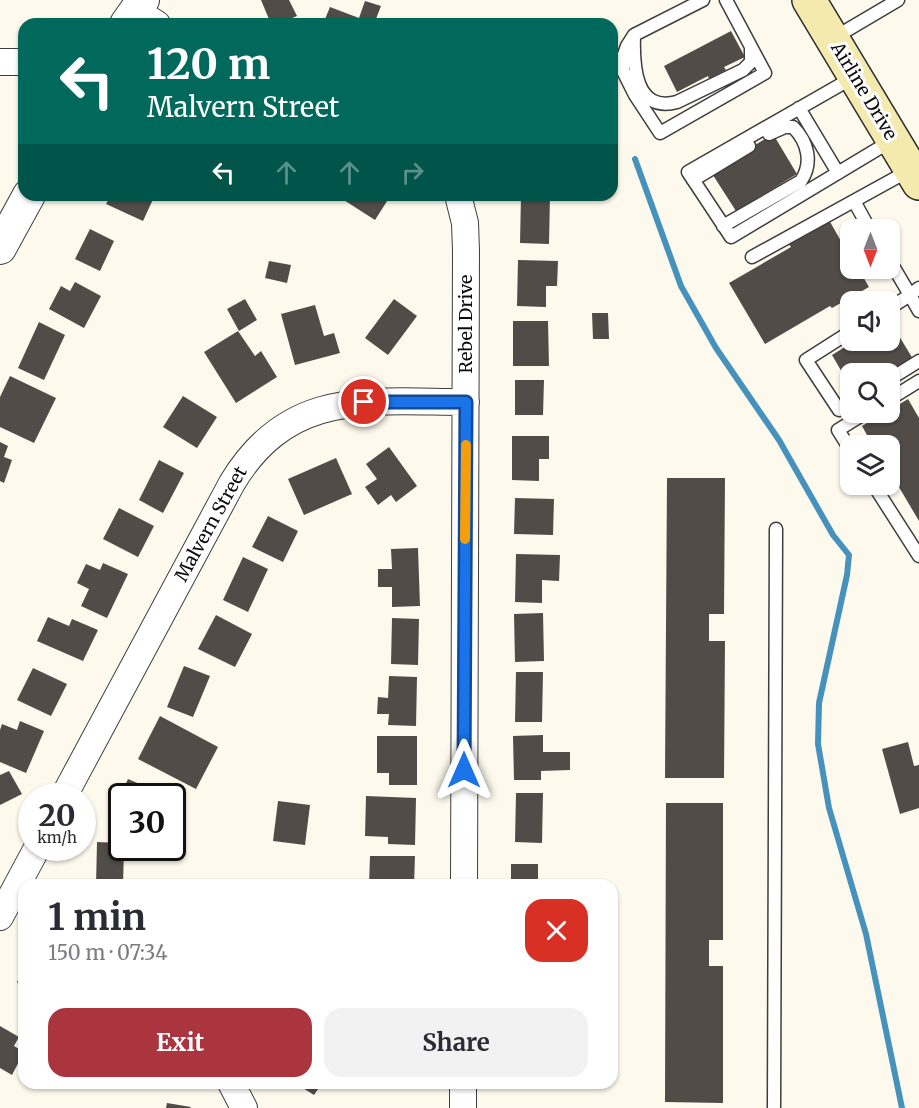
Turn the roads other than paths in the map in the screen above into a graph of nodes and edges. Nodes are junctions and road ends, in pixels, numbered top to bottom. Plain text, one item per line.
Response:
1 (703, 0) edge
2 (726, 0) edge
3 (808, 0) edge
4 (898, 0) edge
5 (634, 35) junction
6 (832, 39) junction
7 (751, 47) junction
8 (0, 62) edge
9 (18, 62) edge
10 (855, 77) junction
11 (799, 108) junction
12 (893, 140) junction
13 (838, 173) junction
14 (915, 176) edge
15 (693, 180) junction
16 (26, 201) edge
17 (460, 201) edge
18 (854, 201) junction
19 (864, 219) edge
20 (723, 226) junction
21 (0, 249) edge
22 (752, 257) dead end
23 (900, 274) edge
24 (914, 292) edge
25 (900, 301) edge
26 (919, 311) edge
27 (840, 338) edge
28 (919, 361) edge
29 (900, 373) edge
30 (919, 381) edge
31 (900, 393) edge
32 (466, 402) junction
33 (840, 409) edge
34 (849, 423) edge
35 (841, 435) edge
36 (880, 495) edge
37 (776, 529) dead end
38 (919, 556) edge
39 (71, 783) edge
40 (30, 861) edge
41 (19, 879) edge
42 (464, 879) edge
43 (13, 890) edge
44 (0, 917) edge
45 (234, 1089) edge
46 (463, 1089) edge
47 (244, 1108) edge
48 (463, 1108) edge
49 (774, 1108) edge

1 - 5 lane
2 - 7 lane
3 - 6 main road, Airline Drive
4 - 6 lane
5 - 7 lane
5 - 7 lane
6 - 10 main road, Airline Drive
8 - 9 street
10 - 11 lane
10 - 12 main road, Airline Drive
11 - 13 lane
11 - 15 lane
12 - 13 lane
12 - 14 main road, Airline Drive
13 - 20 lane
14 - 18 lane
15 - 20 lane
15 - 20 lane
16 - 21 street
17 - 32 street, Rebel Drive
18 - 19 lane
18 - 22 lane
23 - 24 lane
24 - 25 lane
24 - 26 lane
27 - 33 lane
28 - 29 lane
30 - 31 lane
32 - 39 street, Malvern Street
32 - 42 street, Rebel Drive
34 - 35 lane
36 - 38 lane
37 - 49 lane
40 - 41 street
43 - 44 street
45 - 47 street
46 - 48 street

